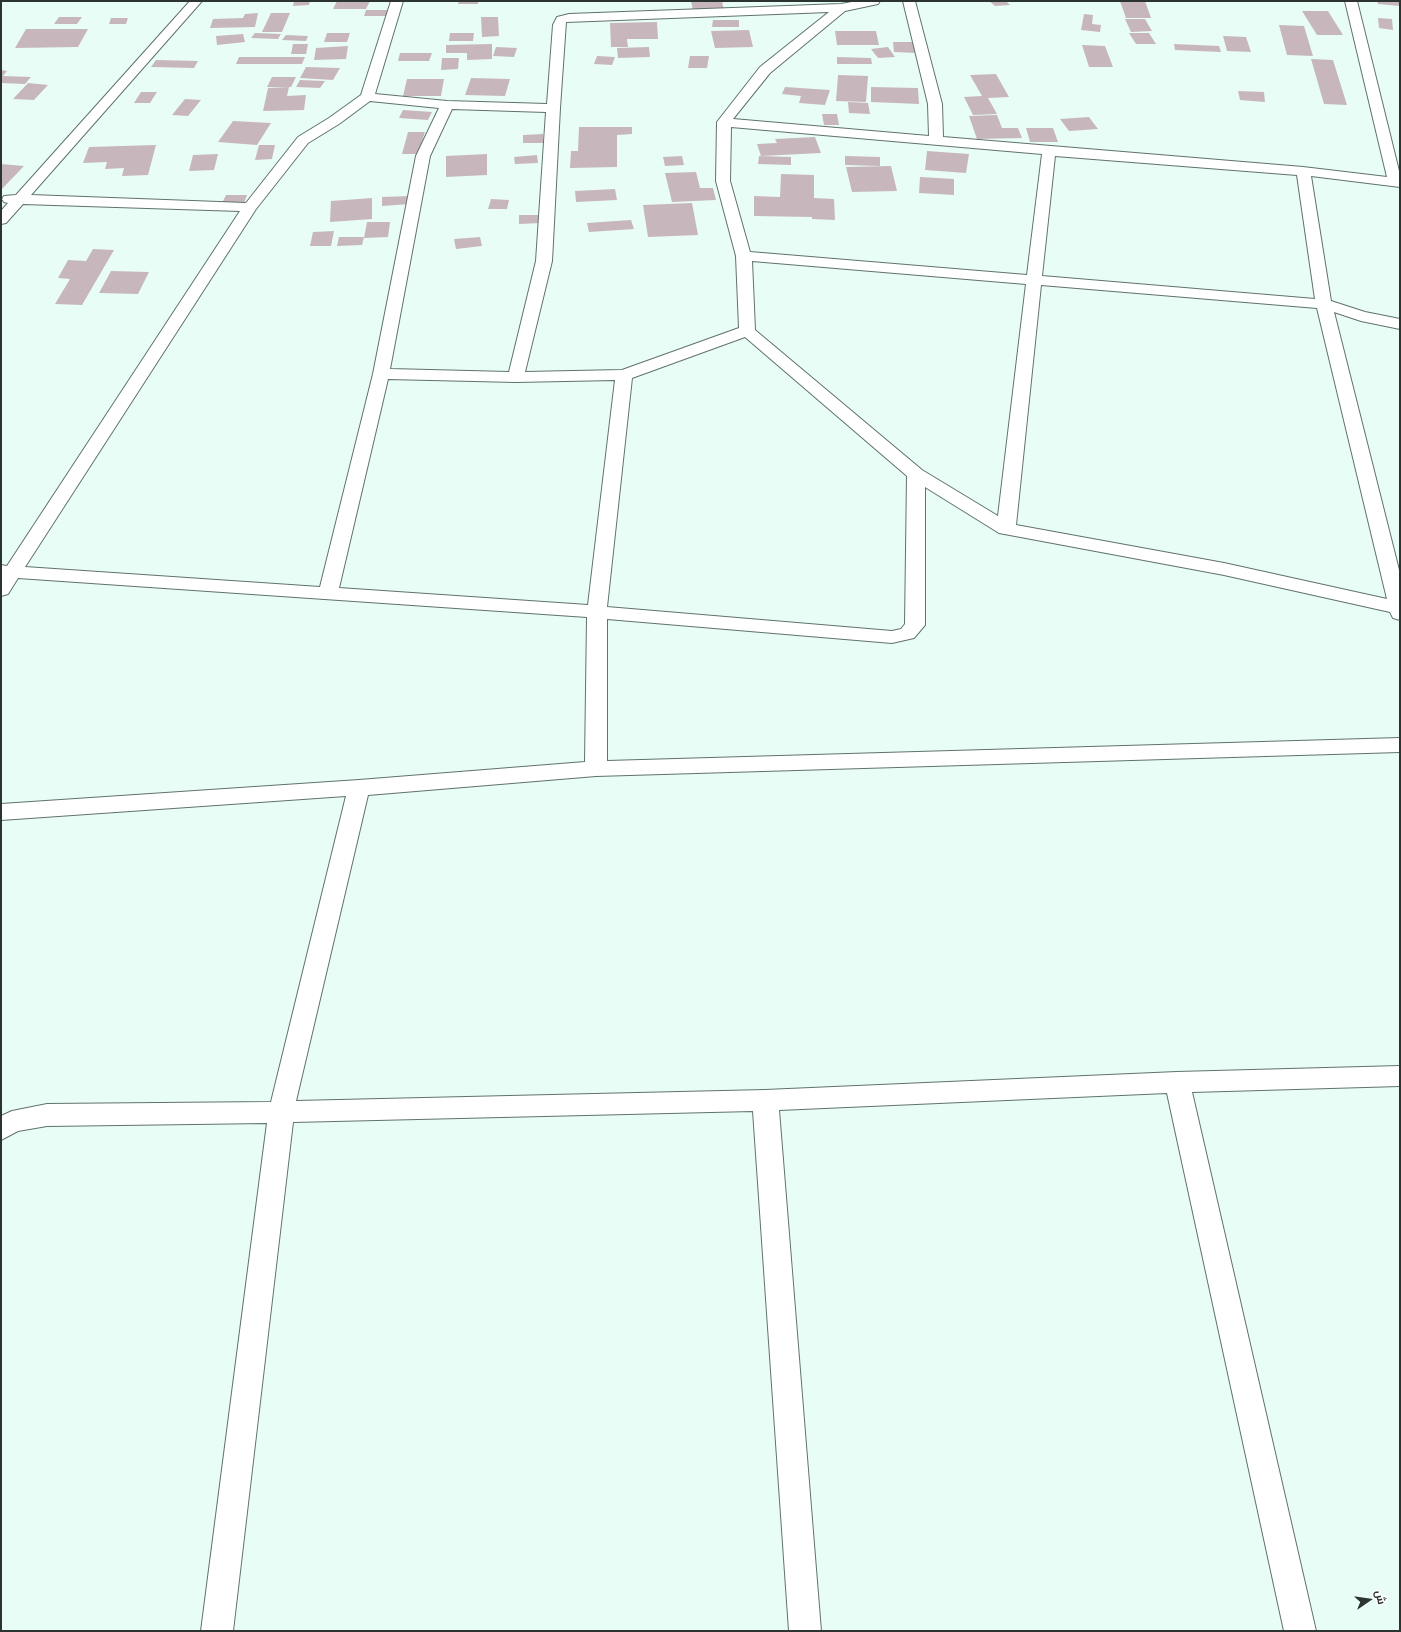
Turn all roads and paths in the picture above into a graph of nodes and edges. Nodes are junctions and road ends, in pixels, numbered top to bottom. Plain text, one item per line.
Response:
1 (196, 1) edge
2 (397, 1) edge
3 (874, 1) edge
4 (909, 1) edge
5 (1351, 1) edge
6 (841, 8) junction
7 (367, 97) junction
8 (447, 105) junction
9 (553, 108) junction
10 (724, 122) junction
11 (936, 140) junction
12 (1049, 150) junction
13 (1303, 171) junction
14 (1398, 183) edge
15 (1, 199) edge
16 (19, 199) junction
17 (250, 207) junction
18 (1, 220) edge
19 (744, 256) junction
20 (1036, 279) junction
21 (1324, 304) junction
22 (1400, 324) edge
23 (747, 331) junction
24 (381, 374) junction
25 (624, 375) junction
26 (516, 377) junction
27 (916, 474) junction
28 (1006, 529) junction
29 (7, 571) edge
30 (1, 590) edge
31 (328, 593) junction
32 (1400, 610) edge
33 (597, 612) junction
34 (1400, 745) edge
35 (596, 769) junction
36 (359, 788) junction
37 (1, 812) edge
38 (1400, 1076) edge
39 (1177, 1082) junction
40 (765, 1100) junction
41 (281, 1112) junction
42 (1, 1129) edge
43 (217, 1631) edge
44 (805, 1631) edge
45 (1300, 1631) edge

1 - 16 street
2 - 7 street
3 - 6 street
4 - 11 street
5 - 14 street
6 - 9 street
6 - 10 street
7 - 8 street
7 - 17 street
8 - 9 street
8 - 24 street
9 - 26 street
10 - 11 street
10 - 19 street
11 - 12 street
12 - 13 street
12 - 20 street
13 - 14 street
13 - 21 street
15 - 16 street
16 - 17 street
16 - 18 street
17 - 29 street
19 - 20 street
19 - 23 street
20 - 21 street
20 - 28 street
21 - 22 street
21 - 32 street
23 - 25 street
23 - 27 street
24 - 26 street
24 - 31 street
25 - 26 street
25 - 33 street
27 - 28 street
27 - 33 street
28 - 32 street
29 - 30 street
29 - 31 street
31 - 33 street
33 - 35 street
34 - 35 street
35 - 36 street
36 - 37 street
36 - 41 street
38 - 39 street
39 - 40 street
39 - 45 street
40 - 41 street
40 - 44 street
41 - 42 street
41 - 43 street

